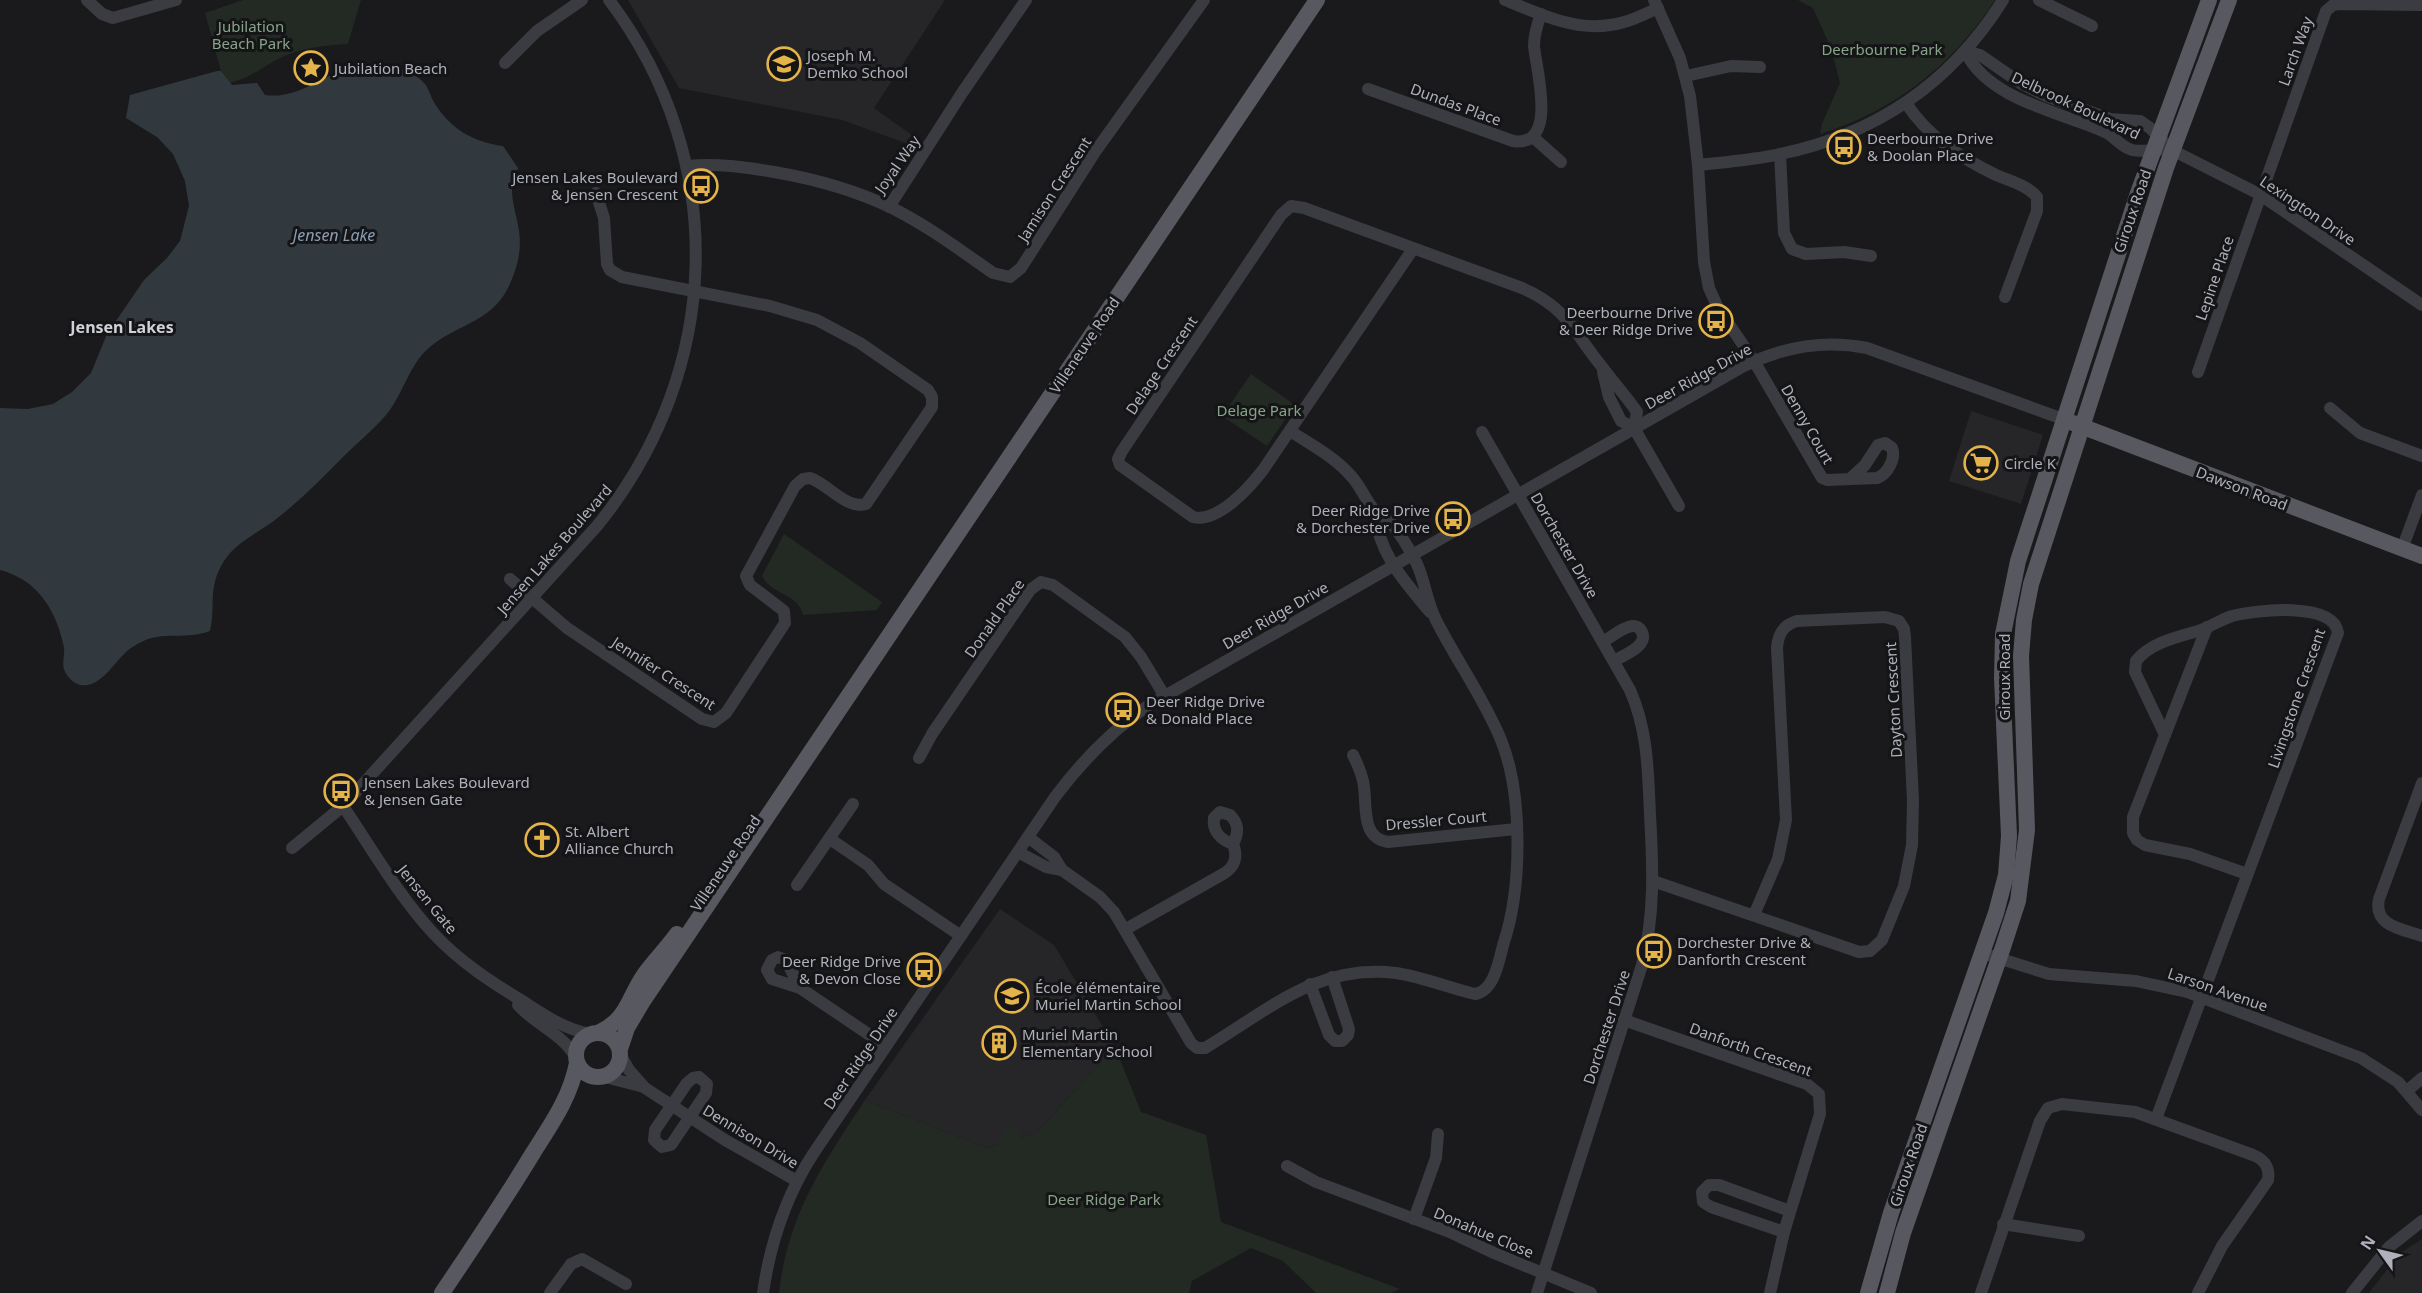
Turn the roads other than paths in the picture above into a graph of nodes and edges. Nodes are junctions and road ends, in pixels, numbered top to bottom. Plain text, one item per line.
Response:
1 (87, 0) edge
2 (176, 0) edge
3 (582, 0) edge
4 (609, 0) edge
5 (1026, 0) edge
6 (1204, 0) edge
7 (1317, 0) edge
8 (1505, 0) edge
9 (2004, 0) edge
10 (2039, 0) edge
11 (2209, 0) edge
12 (2229, 0) edge
13 (1656, 4) edge
14 (2422, 5) edge
15 (1541, 14) junction
16 (2092, 26) dead end
17 (1965, 51) junction
18 (505, 63) dead end
19 (1760, 67) dead end
20 (1686, 76) junction
21 (1368, 89) dead end
22 (1906, 103) junction
23 (1533, 137) junction
24 (2156, 143) junction
25 (2172, 150) junction
26 (1780, 154) junction
27 (1562, 162) dead end
28 (1698, 165) junction
29 (687, 166) junction
30 (596, 193) dead end
31 (2259, 194) junction
32 (889, 207) junction
33 (1413, 249) junction
34 (1870, 256) dead end
35 (694, 291) junction
36 (2005, 297) dead end
37 (2422, 305) edge
38 (1754, 361) junction
39 (1601, 367) junction
40 (2198, 372) dead end
41 (2330, 408) dead end
42 (2063, 419) junction
43 (2081, 426) junction
44 (1634, 428) junction
45 (1290, 431) junction
46 (1482, 432) dead end
47 (2422, 456) edge
48 (1850, 479) dead end
49 (1518, 494) junction
50 (2422, 495) edge
51 (1679, 506) dead end
52 (1375, 512) junction
53 (2402, 549) junction
54 (1411, 554) junction
55 (2422, 556) edge
56 (1392, 565) junction
57 (510, 579) dead end
58 (531, 599) junction
59 (1434, 618) junction
60 (2207, 627) junction
61 (1603, 642) junction
62 (1614, 661) junction
63 (851, 689) junction
64 (1164, 695) junction
65 (2165, 735) junction
66 (1353, 754) dead end
67 (919, 758) dead end
68 (2422, 783) edge
69 (853, 804) dead end
70 (343, 806) junction
71 (1516, 828) junction
72 (1028, 837) junction
73 (830, 839) junction
74 (1233, 844) dead end
75 (292, 848) dead end
76 (1018, 852) junction
77 (1062, 870) junction
78 (2247, 874) junction
79 (1653, 881) junction
80 (797, 885) dead end
81 (1754, 915) junction
82 (1126, 929) junction
83 (961, 936) junction
84 (2422, 936) edge
85 (1982, 953) junction
86 (1999, 959) junction
87 (1332, 978) junction
88 (1310, 984) junction
89 (800, 988) dead end
90 (507, 993) junction
91 (2201, 997) junction
92 (1624, 1020) junction
93 (594, 1034) junction
94 (886, 1046) junction
95 (620, 1052) junction
96 (576, 1059) junction
97 (602, 1077) junction
98 (2422, 1078) edge
99 (645, 1088) junction
100 (2407, 1091) junction
101 (672, 1106) junction
102 (2422, 1110) edge
103 (689, 1117) junction
104 (2156, 1119) junction
105 (1438, 1134) dead end
106 (1287, 1166) dead end
107 (797, 1181) junction
108 (514, 1187) junction
109 (1791, 1211) junction
110 (1414, 1219) junction
111 (2422, 1221) edge
112 (2003, 1224) junction
113 (1784, 1232) junction
114 (2079, 1236) dead end
115 (1543, 1274) junction
116 (626, 1284) dead end
117 (442, 1293) edge
118 (550, 1293) edge
119 (763, 1293) edge
120 (1537, 1293) edge
121 (1591, 1293) edge
122 (1770, 1293) edge
123 (1868, 1293) edge
124 (1887, 1293) edge
125 (1981, 1293) edge
126 (2198, 1293) edge
127 (2352, 1293) edge

1 - 2 street
3 - 18 street
4 - 29 street, Jensen Lakes Boulevard
5 - 32 street, Joyal Way
6 - 32 street, Jamison Crescent
7 - 63 main road, Villeneuve Road
8 - 15 street
9 - 17 street
10 - 16 street
11 - 24 main road, Giroux Road
12 - 25 main road, Giroux Road
13 - 15 street
13 - 20 street
14 - 31 street, Larch Way
15 - 23 street
17 - 22 street
17 - 24 street, Delbrook Boulevard
17 - 24 street, Delbrook Boulevard
19 - 20 street
20 - 28 street
21 - 23 street, Dundas Place
22 - 26 street
22 - 36 street
23 - 27 street
24 - 25 street, Delbrook Boulevard
24 - 42 main road, Giroux Road
25 - 31 street, Lexington Drive
25 - 43 main road, Giroux Road
26 - 28 street
26 - 34 street
28 - 38 street
29 - 32 street, Joyal Way
29 - 35 street, Jensen Lakes Boulevard
30 - 35 street
31 - 37 street, Lexington Drive
31 - 40 street, Lepine Place
33 - 39 street, Delage Crescent
33 - 45 street, Delage Crescent
33 - 45 street, Delage Crescent
35 - 58 street, Jensen Lakes Boulevard
35 - 58 street, Jennifer Crescent
38 - 42 street, Deer Ridge Drive
38 - 44 street, Deer Ridge Drive
38 - 48 street, Denny Court
39 - 44 street, Delage Crescent
39 - 44 street, Delage Crescent
41 - 47 street
42 - 43 main road, Dawson Road
42 - 85 main road, Giroux Road
43 - 53 main road, Dawson Road
43 - 86 main road, Giroux Road
44 - 49 street, Deer Ridge Drive
44 - 51 street
45 - 52 street
46 - 49 street, Dorchester Drive
49 - 54 street, Deer Ridge Drive
49 - 61 street, Dorchester Drive
50 - 53 street
52 - 54 street
52 - 56 street
53 - 55 main road, Dawson Road
54 - 56 street, Deer Ridge Drive
54 - 59 street
56 - 59 street
56 - 64 street, Deer Ridge Drive
57 - 58 street
58 - 70 street, Jensen Lakes Boulevard
59 - 71 street
60 - 65 street
60 - 65 street, Livingstone Crescent
60 - 78 street, Livingstone Crescent
61 - 62 street, Dorchester Drive
61 - 62 street
62 - 79 street, Dorchester Drive
63 - 93 main road, Villeneuve Road
63 - 95 main road, Villeneuve Road
64 - 67 street, Donald Place
64 - 72 street, Deer Ridge Drive
65 - 78 street
66 - 71 street, Dressler Court
68 - 84 street
69 - 73 street
70 - 75 street, Jensen Lakes Boulevard
70 - 90 street, Jensen Gate
71 - 87 street
72 - 76 street, Deer Ridge Drive
72 - 77 street
73 - 80 street
73 - 83 street
74 - 82 street
76 - 77 street
76 - 83 street, Deer Ridge Drive
77 - 82 street
78 - 91 street, Livingstone Crescent
79 - 81 street, Dayton Crescent
79 - 92 street, Dorchester Drive
81 - 81 street, Dayton Crescent
82 - 88 street
83 - 94 street, Deer Ridge Drive
85 - 86 street, Larson Avenue
85 - 123 main road, Giroux Road
86 - 91 street, Larson Avenue
86 - 124 main road, Giroux Road
87 - 88 street
87 - 88 street
89 - 94 street
90 - 93 street, Jensen Gate
90 - 96 street, Jensen Gate
91 - 100 street, Larson Avenue
91 - 104 street, Livingstone Crescent
92 - 109 street, Danforth Crescent
92 - 115 street, Dorchester Drive
93 - 95 main road
93 - 96 main road
94 - 107 street, Deer Ridge Drive
95 - 97 main road
95 - 99 street, Dennison Drive
96 - 97 main road
96 - 108 main road
97 - 99 street, Dennison Drive
97 - 108 main road
98 - 100 street
99 - 101 street, Dennison Drive
100 - 102 street, Larson Avenue
101 - 103 street, Dennison Drive
101 - 103 street, Dennison Drive
101 - 103 street, Dennison Drive
103 - 107 street, Dennison Drive
104 - 112 street
104 - 126 street
105 - 110 street, Donahue Close
106 - 110 street, Donahue Close
107 - 119 street, Deer Ridge Drive
108 - 117 main road
109 - 113 street, Danforth Crescent
109 - 113 street
110 - 115 street, Donahue Close
111 - 127 street
112 - 114 street
112 - 125 street
113 - 122 street, Danforth Crescent
115 - 120 street, Dorchester Drive
115 - 121 street
116 - 118 street

